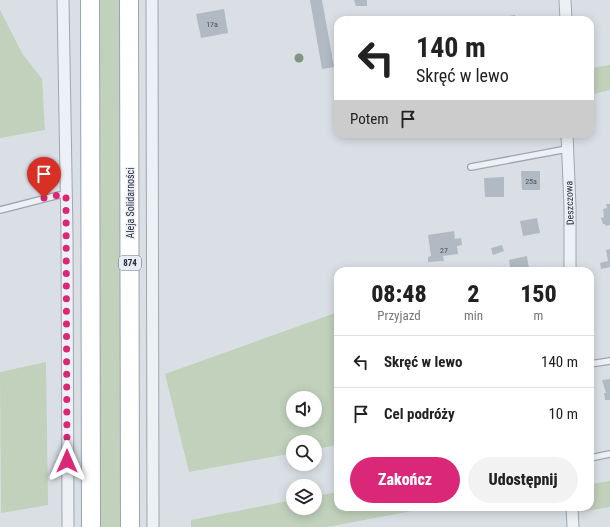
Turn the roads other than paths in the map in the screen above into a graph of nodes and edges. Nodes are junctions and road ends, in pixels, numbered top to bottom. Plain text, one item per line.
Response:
1 (63, 0) edge
2 (90, 0) edge
3 (129, 0) edge
4 (152, 0) edge
5 (566, 0) edge
6 (566, 16) edge
7 (567, 138) edge
8 (567, 149) junction
9 (470, 167) dead end
10 (66, 195) junction
11 (0, 210) edge
12 (570, 267) edge
13 (610, 361) edge
14 (594, 363) edge
15 (610, 454) edge
16 (594, 457) edge
17 (572, 511) edge
18 (68, 527) edge
19 (91, 527) edge
20 (130, 527) edge
21 (152, 527) edge
22 (573, 527) edge

1 - 10 street
2 - 19 main road
3 - 20 main road, Aleja Solidarności / 874
4 - 21 street
5 - 6 street
7 - 8 street, Deszczowa
8 - 9 lane
8 - 12 street, Deszczowa
10 - 11 lane
10 - 18 street
13 - 14 lane
15 - 16 lane
17 - 22 street

